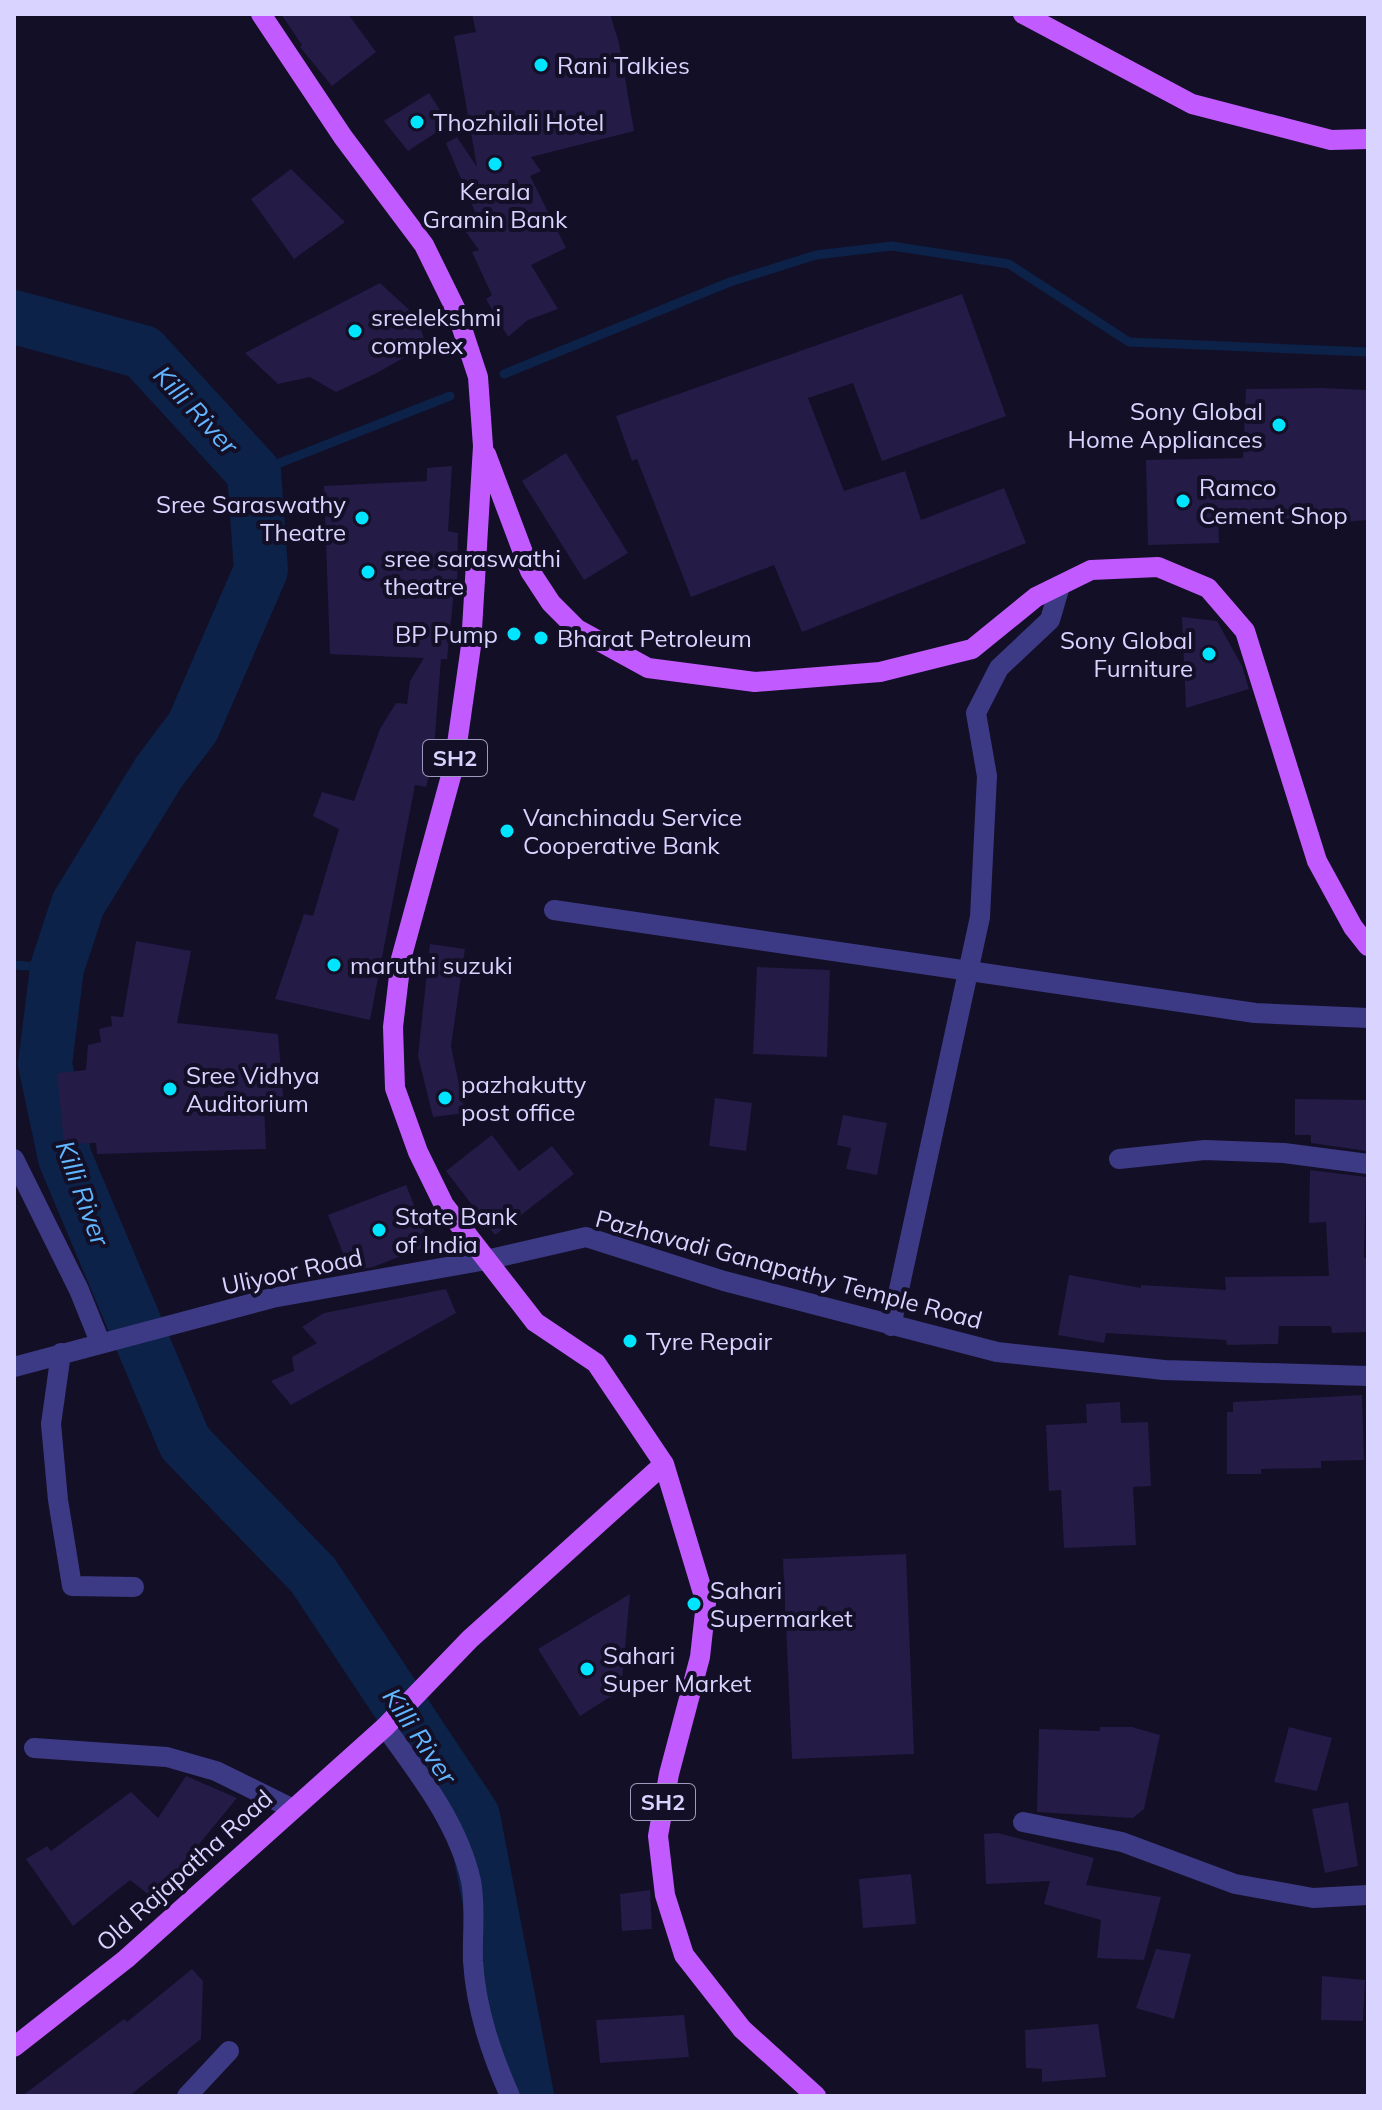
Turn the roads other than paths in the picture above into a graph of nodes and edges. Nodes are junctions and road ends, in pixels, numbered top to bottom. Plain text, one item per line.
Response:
1 (261, 14) edge
2 (1023, 14) edge
3 (1368, 139) edge
4 (483, 446) junction
5 (1060, 586) junction
6 (554, 910) dead end
7 (1368, 946) edge
8 (967, 971) junction
9 (1368, 1018) edge
10 (14, 1159) edge
11 (1119, 1159) dead end
12 (1368, 1164) edge
13 (486, 1260) junction
14 (891, 1326) junction
15 (106, 1340) junction
16 (61, 1353) junction
17 (14, 1367) edge
18 (1368, 1376) edge
19 (664, 1464) junction
20 (134, 1587) dead end
21 (385, 1727) junction
22 (34, 1748) dead end
23 (291, 1808) junction
24 (1023, 1822) dead end
25 (1368, 1895) edge
26 (14, 2047) edge
27 (229, 2051) dead end
28 (187, 2096) edge
29 (510, 2096) edge
30 (816, 2096) edge

1 - 4 main road, SH2
2 - 3 main road
4 - 5 main road
4 - 13 main road, SH2
5 - 7 main road
5 - 8 street
6 - 8 street
8 - 9 street
8 - 14 street
10 - 15 street
11 - 12 street
13 - 14 street, Pazhavadi Ganapathy Temple Road
13 - 15 street, Uliyoor Road
13 - 19 main road, SH2
14 - 18 street, Pazhavadi Ganapathy Temple Road
15 - 16 street, Uliyoor Road
16 - 17 street, Uliyoor Road
16 - 20 street
19 - 21 main road, Old Rajapatha Road
19 - 30 main road, SH2
21 - 23 main road, Old Rajapatha Road
21 - 29 street
22 - 23 street
23 - 26 main road, Old Rajapatha Road
24 - 25 street
27 - 28 street

